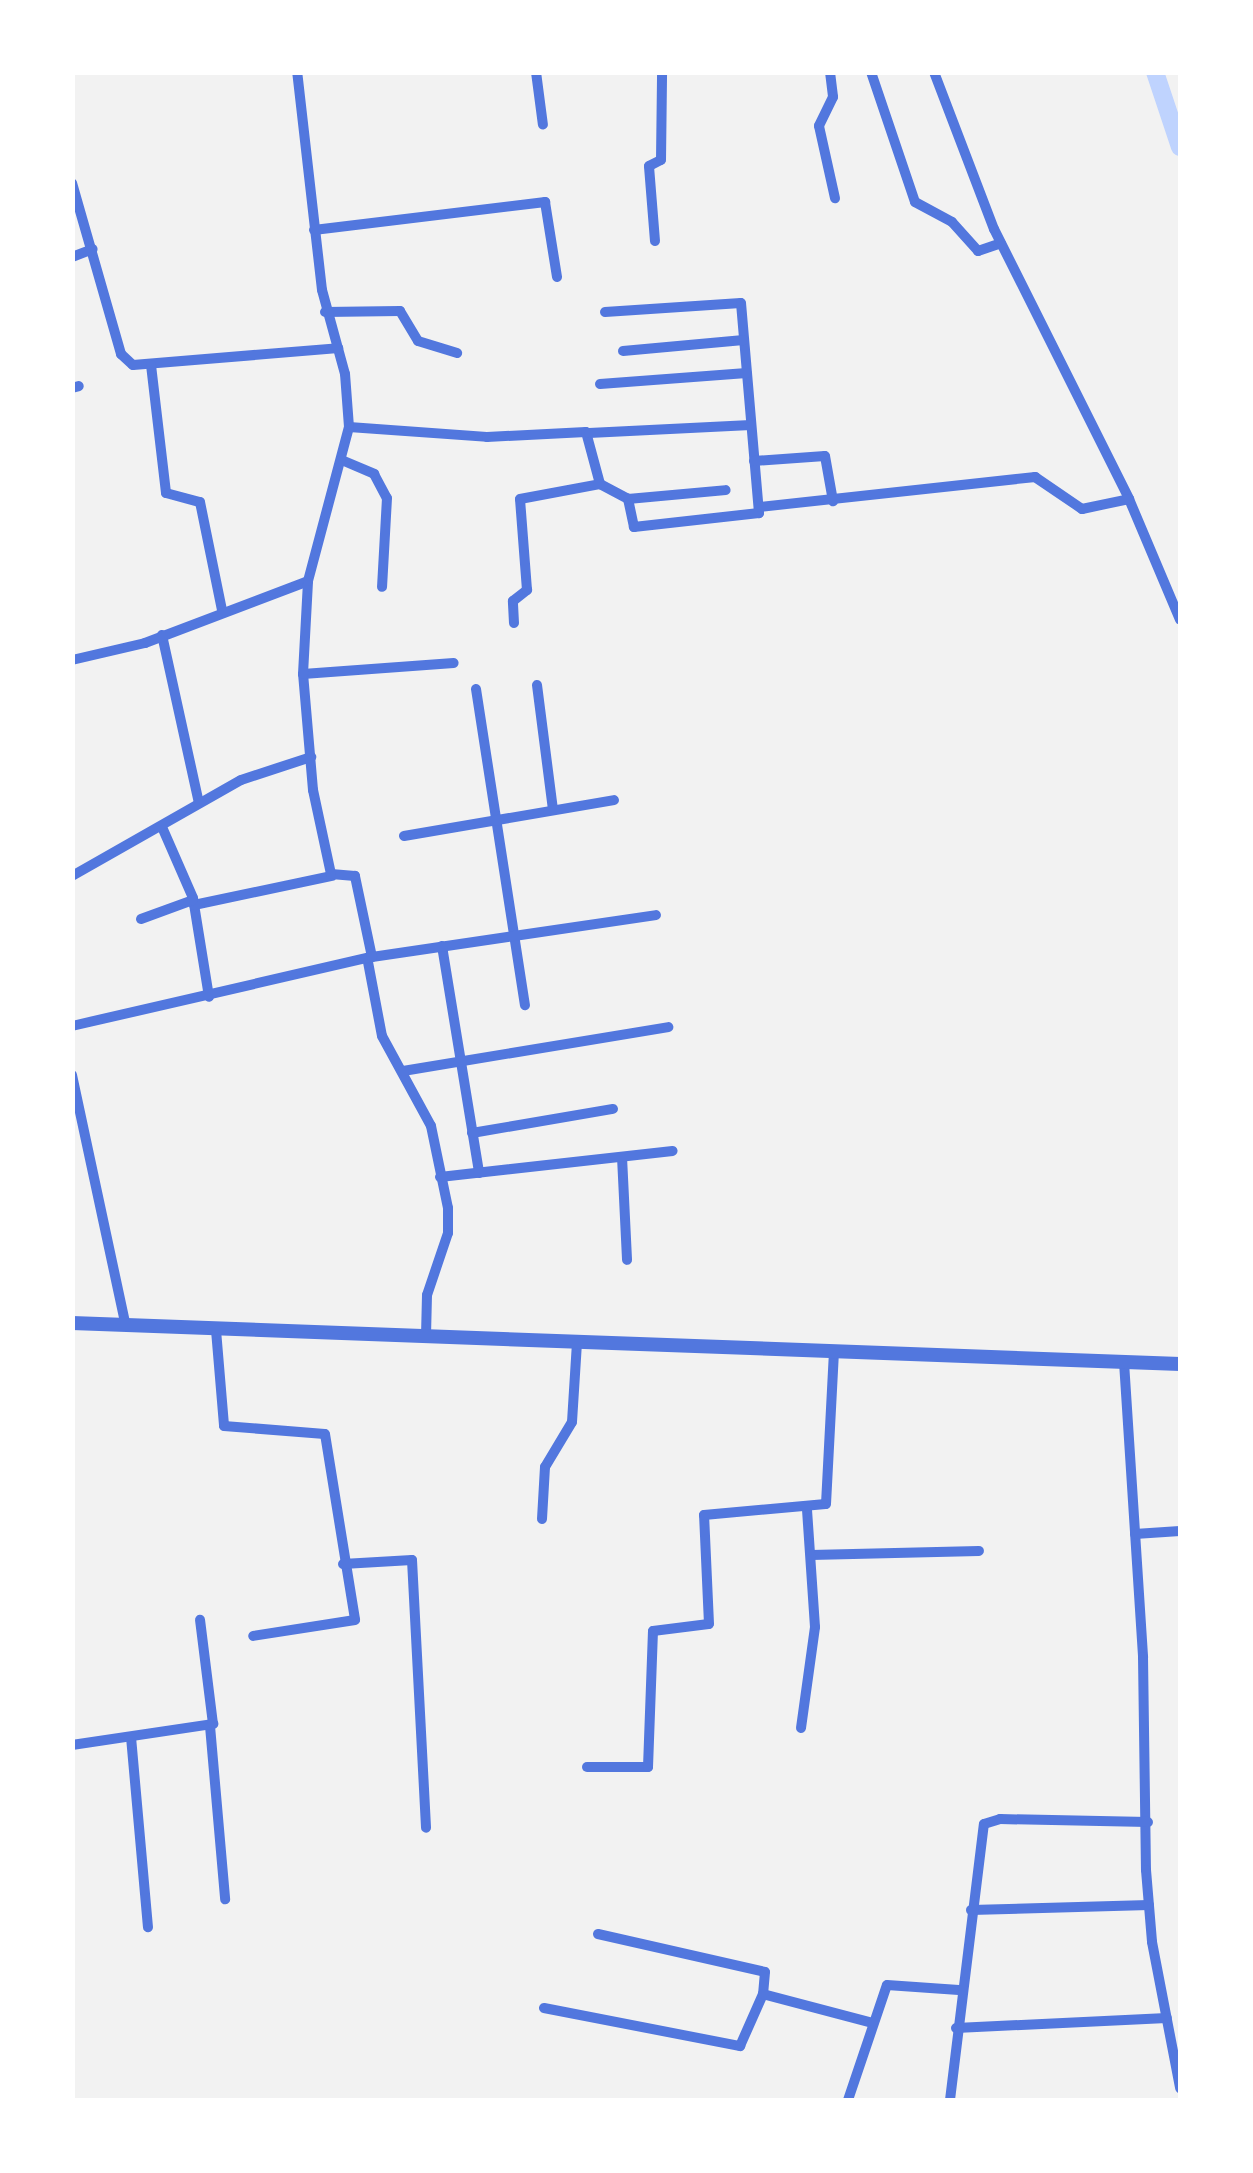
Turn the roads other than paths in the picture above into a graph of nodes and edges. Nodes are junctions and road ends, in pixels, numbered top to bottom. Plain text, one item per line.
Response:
1 (297, 72) edge
2 (536, 72) edge
3 (662, 72) edge
4 (830, 72) edge
5 (871, 72) edge
6 (934, 72) edge
7 (543, 125) dead end
8 (72, 184) edge
9 (836, 198) dead end
10 (314, 230) junction
11 (655, 241) dead end
12 (1001, 243) junction
13 (94, 249) junction
14 (72, 257) edge
15 (557, 277) dead end
16 (326, 312) junction
17 (604, 312) dead end
18 (744, 340) junction
19 (338, 348) junction
20 (623, 351) dead end
21 (457, 352) dead end
22 (151, 365) junction
23 (746, 373) junction
24 (600, 384) dead end
25 (751, 424) junction
26 (349, 428) junction
27 (589, 433) junction
28 (344, 461) junction
29 (754, 461) junction
30 (600, 484) junction
31 (726, 490) dead end
32 (628, 499) junction
33 (833, 500) junction
34 (1129, 500) junction
35 (759, 507) junction
36 (308, 581) junction
37 (382, 587) dead end
38 (222, 610) junction
39 (1180, 620) edge
40 (514, 623) dead end
41 (162, 636) junction
42 (72, 660) edge
43 (454, 664) dead end
44 (302, 674) junction
45 (536, 685) dead end
46 (476, 689) dead end
47 (311, 757) junction
48 (614, 800) dead end
49 (198, 803) junction
50 (553, 810) junction
51 (500, 819) junction
52 (162, 827) junction
53 (404, 836) dead end
54 (72, 876) edge
55 (332, 876) junction
56 (194, 903) junction
57 (656, 915) dead end
58 (142, 919) dead end
59 (516, 936) junction
60 (442, 946) junction
61 (370, 960) junction
62 (209, 997) junction
63 (524, 1006) dead end
64 (72, 1026) edge
65 (668, 1027) dead end
66 (460, 1059) junction
67 (403, 1070) junction
68 (72, 1075) edge
69 (612, 1109) dead end
70 (472, 1133) junction
71 (673, 1151) dead end
72 (622, 1157) junction
73 (479, 1173) junction
74 (440, 1178) junction
75 (627, 1260) dead end
76 (72, 1324) edge
77 (126, 1326) junction
78 (216, 1330) junction
79 (426, 1337) junction
80 (577, 1342) junction
81 (834, 1352) junction
82 (1124, 1362) junction
83 (1180, 1364) edge
84 (807, 1510) junction
85 (542, 1519) dead end
86 (1180, 1530) edge
87 (1135, 1534) junction
88 (980, 1551) dead end
89 (811, 1555) junction
90 (344, 1564) junction
91 (200, 1620) dead end
92 (253, 1636) dead end
93 (210, 1726) junction
94 (801, 1728) dead end
95 (131, 1737) junction
96 (72, 1745) edge
97 (588, 1767) dead end
98 (1148, 1822) junction
99 (426, 1828) dead end
100 (225, 1899) dead end
101 (1149, 1905) junction
102 (970, 1910) junction
103 (148, 1927) dead end
104 (598, 1934) dead end
105 (959, 1990) junction
106 (762, 1994) junction
107 (544, 2008) dead end
108 (1167, 2018) junction
109 (872, 2023) junction
110 (956, 2028) junction
111 (1180, 2088) edge
112 (848, 2100) edge
113 (950, 2100) edge

1 - 10 street
2 - 7 street
3 - 11 street
4 - 9 street
5 - 12 street
6 - 12 street
8 - 13 street
10 - 15 street
10 - 16 street
12 - 34 street
13 - 14 street
13 - 22 street
16 - 19 street
16 - 21 street
17 - 18 street
18 - 20 street
18 - 23 street
19 - 22 street
19 - 26 street
22 - 38 street
23 - 24 street
23 - 25 street
25 - 27 street
25 - 29 street
26 - 27 street
26 - 28 street
27 - 30 street
28 - 36 street
28 - 37 street
29 - 33 street
29 - 35 street
30 - 32 street
30 - 40 street
31 - 32 street
32 - 35 street
33 - 34 street
33 - 35 street
34 - 39 street
36 - 38 street
36 - 44 street
38 - 41 street
41 - 42 street
41 - 49 street
43 - 44 street
44 - 47 street
45 - 50 street
46 - 51 street
47 - 49 street
47 - 55 street
48 - 50 street
49 - 52 street
50 - 51 street
51 - 53 street
51 - 59 street
52 - 54 street
52 - 56 street
55 - 56 street
55 - 61 street
56 - 58 street
56 - 62 street
57 - 59 street
59 - 60 street
59 - 63 street
60 - 61 street
60 - 66 street
61 - 62 street
61 - 67 street
62 - 64 street
65 - 66 street
66 - 67 street
66 - 70 street
67 - 74 street
68 - 77 street
69 - 70 street
70 - 73 street
71 - 72 street
72 - 73 street
72 - 75 street
73 - 74 street
74 - 79 street
76 - 77 street
77 - 78 street
78 - 79 street
78 - 90 street
79 - 80 street
80 - 81 street
80 - 85 street
81 - 82 street
81 - 84 street
82 - 83 street
82 - 87 street
84 - 89 street
84 - 97 street
86 - 87 street
87 - 98 street
88 - 89 street
89 - 94 street
90 - 92 street
90 - 99 street
91 - 93 street
93 - 95 street
93 - 100 street
95 - 96 street
95 - 103 street
98 - 101 street
98 - 102 street
101 - 102 street
101 - 108 street
102 - 105 street
104 - 106 street
105 - 109 street
105 - 110 street
106 - 107 street
106 - 109 street
108 - 110 street
108 - 111 street
109 - 112 street
110 - 113 street

